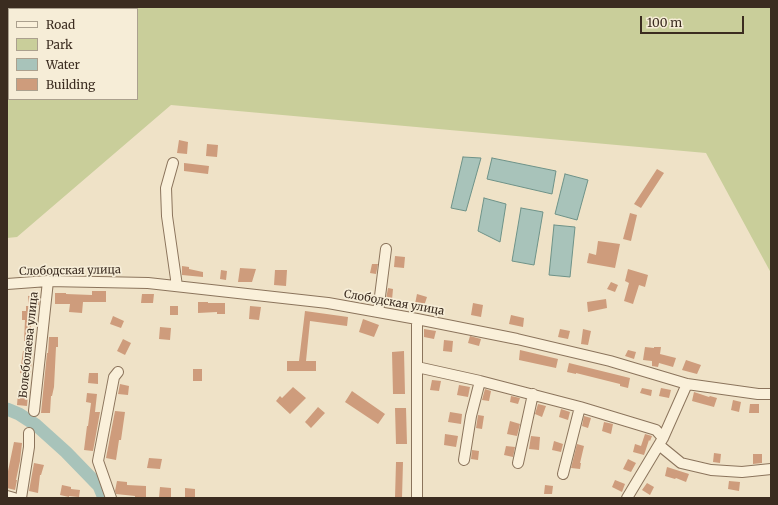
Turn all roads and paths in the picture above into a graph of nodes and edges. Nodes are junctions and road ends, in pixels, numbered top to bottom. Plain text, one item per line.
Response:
1 (173, 162) dead end
2 (386, 249) dead end
3 (48, 281) junction
4 (7, 284) edge
5 (176, 286) junction
6 (378, 312) junction
7 (417, 319) junction
8 (417, 366) junction
9 (118, 372) dead end
10 (480, 381) junction
11 (687, 384) junction
12 (533, 394) junction
13 (771, 394) edge
14 (580, 407) junction
15 (34, 411) dead end
16 (29, 433) dead end
17 (661, 442) junction
18 (464, 460) dead end
19 (518, 463) dead end
20 (771, 469) edge
21 (562, 474) dead end
22 (7, 496) edge
23 (14, 498) edge
24 (21, 498) edge
25 (111, 498) edge
26 (418, 498) edge
27 (627, 498) edge

1 - 5 street
2 - 6 street
3 - 4 street, Слободская улица
3 - 5 street, Слободская улица
3 - 15 street, Болеболаева улица
5 - 6 street, Слободская улица
6 - 7 street, Слободская улица
7 - 8 street
7 - 11 street, Слободская улица
8 - 10 street
8 - 26 street
9 - 25 street
10 - 12 street
10 - 18 street
11 - 13 street, Слободская улица
11 - 17 street
12 - 14 street
12 - 19 street
14 - 17 street
14 - 21 street
16 - 24 street
17 - 20 street
17 - 27 street
22 - 23 street

